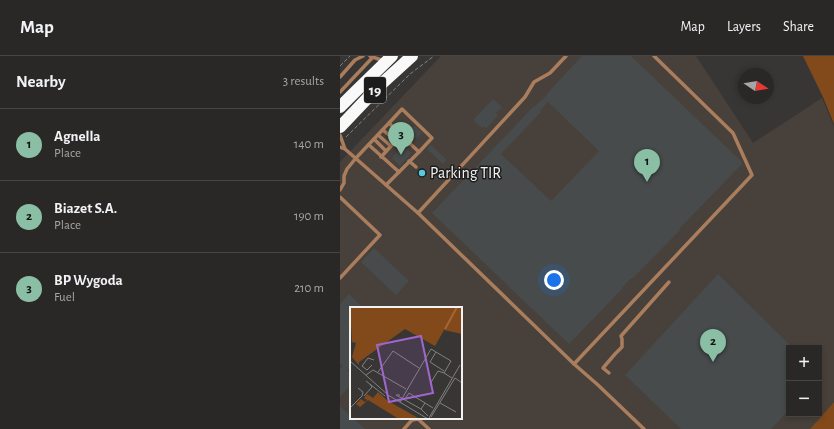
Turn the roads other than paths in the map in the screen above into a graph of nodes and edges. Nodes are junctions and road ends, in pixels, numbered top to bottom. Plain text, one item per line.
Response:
1 (363, 56) edge
2 (412, 56) edge
3 (566, 56) edge
4 (654, 56) edge
5 (372, 57) edge
6 (388, 59) edge
7 (340, 77) edge
8 (340, 92) edge
9 (340, 107) edge
10 (389, 123) junction
11 (340, 127) edge
12 (383, 130) junction
13 (340, 135) edge
14 (378, 135) junction
15 (401, 135) junction
16 (374, 139) junction
17 (396, 141) junction
18 (369, 145) junction
19 (391, 146) junction
20 (340, 147) edge
21 (346, 149) junction
22 (386, 151) junction
23 (418, 152) junction
24 (381, 156) junction
25 (356, 158) junction
26 (409, 161) junction
27 (416, 167) dead end
28 (399, 172) junction
29 (386, 185) junction
30 (340, 190) edge
31 (340, 197) edge
32 (418, 213) junction
33 (340, 278) edge
34 (669, 282) dead end
35 (574, 364) junction
36 (609, 373) dead end
37 (404, 429) edge
38 (429, 429) edge
39 (644, 429) edge

1 - 7 lane
2 - 11 highway, 19
3 - 32 lane
4 - 35 lane
5 - 6 lane
5 - 8 lane
6 - 9 highway, 19
10 - 12 lane
10 - 15 lane
10 - 23 lane
12 - 14 lane
12 - 17 lane
13 - 21 lane
14 - 16 lane
14 - 19 lane
15 - 17 lane
15 - 23 lane
16 - 18 lane
16 - 22 lane
17 - 19 lane
18 - 24 lane
18 - 25 lane
19 - 22 lane
20 - 21 lane
21 - 25 lane
22 - 24 lane
23 - 26 lane
24 - 28 lane
25 - 29 lane
25 - 30 lane
26 - 27 lane
26 - 28 lane
28 - 29 lane
29 - 32 lane
31 - 33 lane
32 - 35 lane
34 - 36 lane
35 - 39 lane
37 - 38 lane

